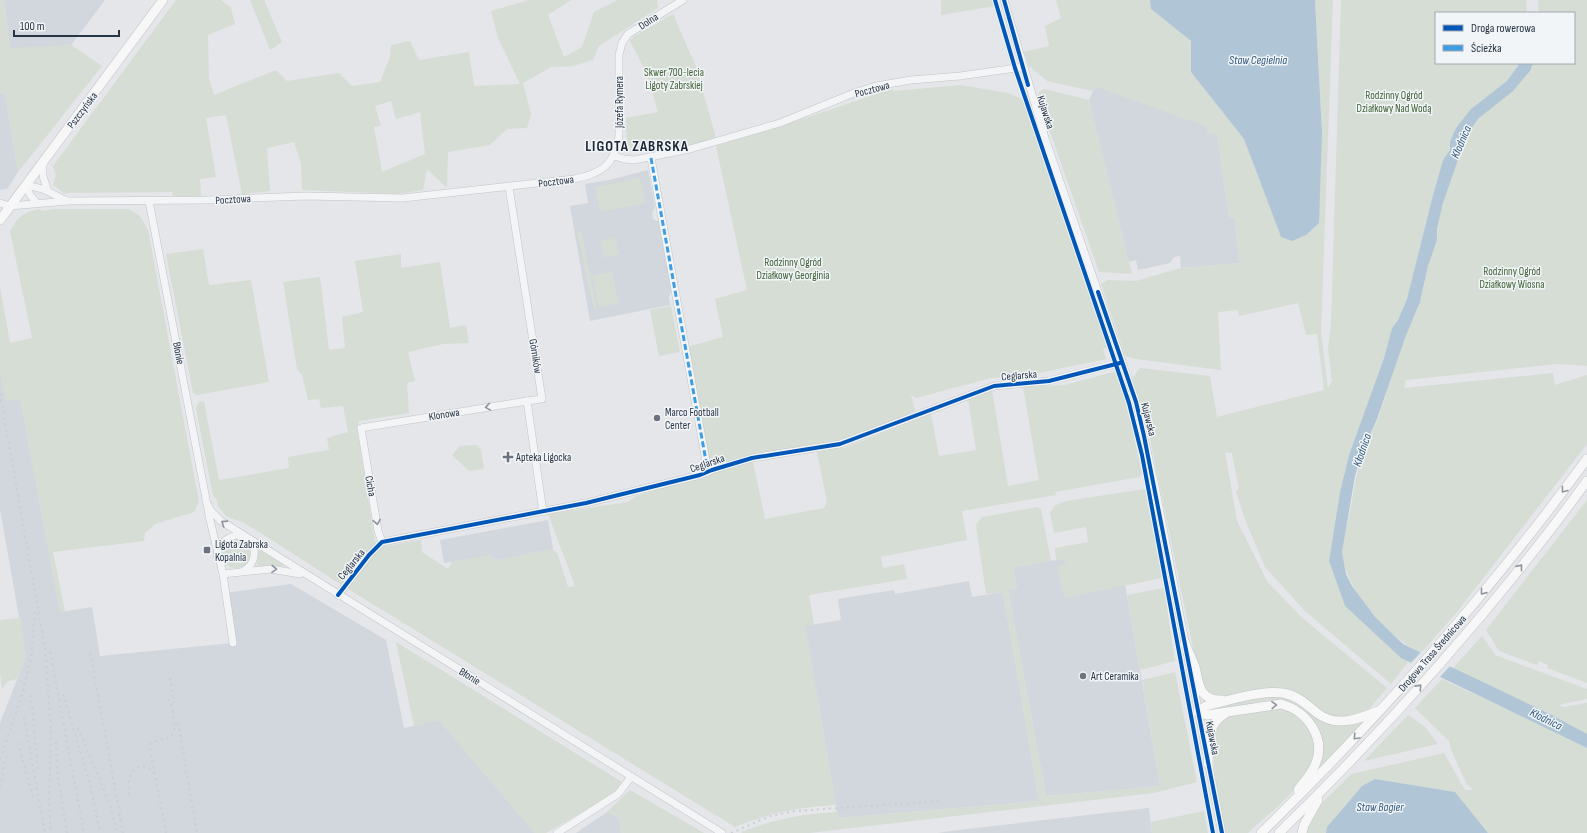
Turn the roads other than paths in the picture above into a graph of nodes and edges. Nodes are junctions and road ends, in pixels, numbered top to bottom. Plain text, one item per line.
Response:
1 (163, 0) edge
2 (683, 0) edge
3 (1004, 0) edge
4 (620, 48) joint
5 (1023, 67) junction
6 (614, 156) junction
7 (651, 158) junction
8 (43, 161) junction
9 (25, 186) junction
10 (509, 187) junction
11 (47, 189) junction
12 (149, 201) junction
13 (68, 202) junction
14 (0, 203) edge
15 (37, 203) junction
16 (10, 206) junction
17 (0, 220) edge
18 (1122, 362) junction
19 (527, 402) junction
20 (360, 428) joint
21 (1587, 459) edge
22 (708, 472) junction
23 (1587, 481) edge
24 (208, 505) junction
25 (543, 512) junction
26 (246, 537) junction
27 (382, 542) junction
28 (217, 555) junction
29 (241, 572) junction
30 (223, 574) junction
31 (308, 576) junction
32 (338, 595) junction
33 (1185, 643) junction
34 (233, 644) dead end
35 (1236, 699) junction
36 (1383, 708) junction
37 (1237, 709) junction
38 (1198, 712) junction
39 (1208, 764) junction
40 (631, 777) junction
41 (1323, 790) junction
42 (1277, 817) junction
43 (557, 833) edge
44 (722, 833) edge
45 (1222, 833) edge
46 (1261, 833) edge
47 (1279, 833) edge
48 (1302, 833) edge

1 - 8 main road, Pszczyńska
2 - 4 street, Dolna
3 - 5 street, Kujawska
4 - 6 street, Józefa Rymera
5 - 7 street, Pocztowa
5 - 18 street, Kujawska
6 - 7 street, Pocztowa
6 - 10 street, Pocztowa
7 - 22 street
8 - 9 main road, Pszczyńska
8 - 11 street
9 - 11 street
9 - 15 street
9 - 16 main road, Pszczyńska
10 - 12 street, Pocztowa
10 - 19 street, Górników
11 - 13 street
12 - 13 street, Pocztowa
12 - 24 street, Błonie
13 - 15 street, Pocztowa
14 - 16 street, Pocztowa
15 - 16 street, Pocztowa
16 - 17 main road, Pszczyńska
18 - 22 street, Ceglarska
18 - 33 street, Kujawska
19 -> 20 street, Klonowa
19 - 25 street
20 -> 27 street, Cicha
21 -> 36 main road, Drogowa Trasa Średnicowa
22 - 25 street, Ceglarska
41 -> 23 main road, Drogowa Trasa Średnicowa
26 -> 24 street, Błonie
24 - 28 street, Błonie
25 - 27 street, Ceglarska
26 - 28 street
26 - 29 street
26 - 31 street, Błonie
27 - 32 street, Ceglarska
28 - 30 street, Błonie
29 - 30 street, Błonie
29 -> 31 street, Błonie
30 - 34 street, Błonie
31 - 32 street, Błonie
32 - 40 street, Błonie
33 - 35 main road
33 - 38 street, Kujawska
35 - 36 main road
35 - 38 main road
36 -> 42 main road, Drogowa Trasa Średnicowa
37 - 38 main road
37 - 39 main road
37 -> 42 main road
38 - 39 street, Kujawska
39 - 45 street, Kujawska
40 - 43 street
40 - 44 street, Błonie
41 - 47 main road, Drogowa Trasa Średnicowa
41 - 48 main road
42 - 46 main road, Drogowa Trasa Średnicowa

